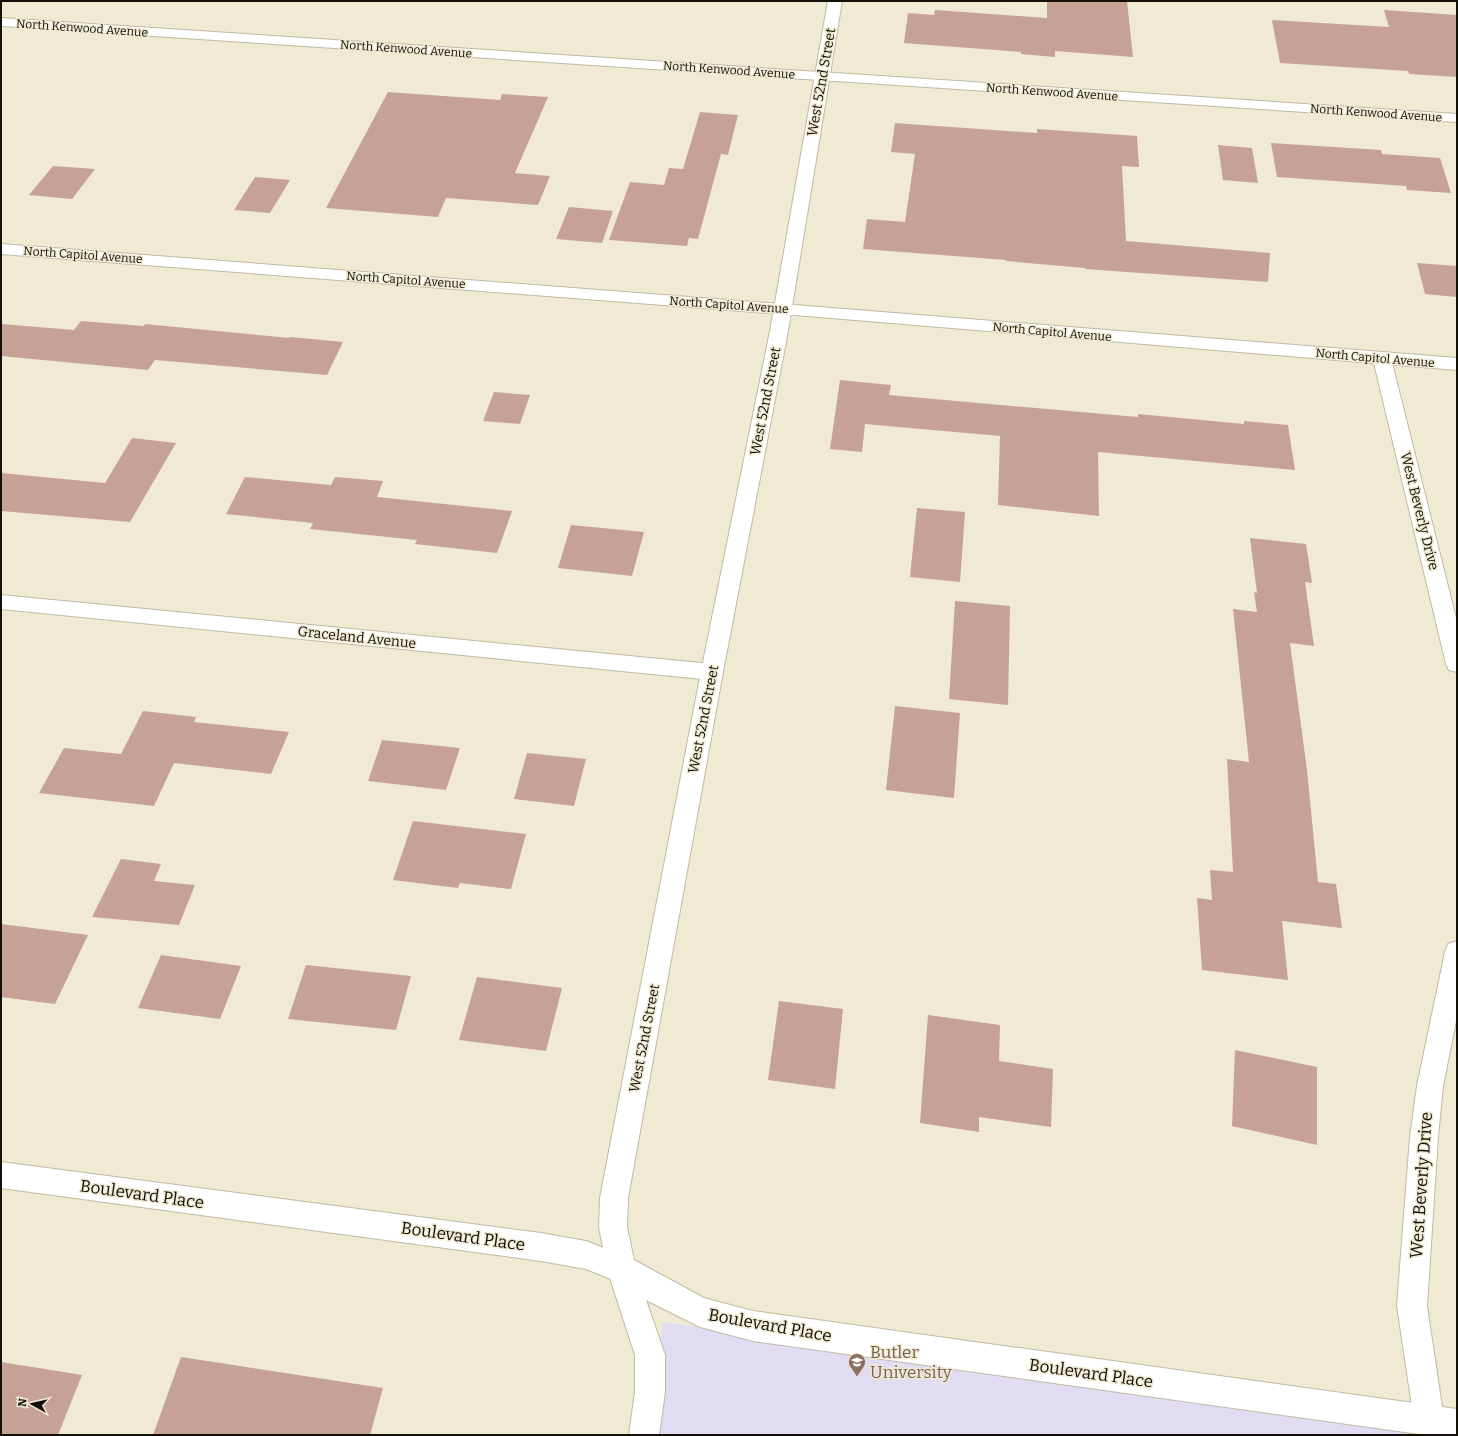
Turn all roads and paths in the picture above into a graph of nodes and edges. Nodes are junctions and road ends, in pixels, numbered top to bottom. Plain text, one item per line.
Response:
1 (836, 1) edge
2 (1, 22) edge
3 (822, 76) junction
4 (1457, 118) edge
5 (1, 249) edge
6 (782, 310) junction
7 (1382, 359) junction
8 (1457, 364) edge
9 (1, 602) edge
10 (1457, 664) edge
11 (712, 672) junction
12 (1457, 952) edge
13 (1, 1175) edge
14 (621, 1269) junction
15 (1443, 1422) edge
16 (644, 1435) edge

1 - 3 street, West 52nd Street
2 - 3 street, North Kenwood Avenue
3 - 4 street, North Kenwood Avenue
3 - 6 street, West 52nd Street
5 - 6 street, North Capitol Avenue
6 - 7 street, North Capitol Avenue
6 - 11 street, West 52nd Street
7 - 8 street, North Capitol Avenue
7 - 10 street, West Beverly Drive
9 - 11 street, Graceland Avenue
11 - 14 street, West 52nd Street
12 - 15 street, West Beverly Drive
13 - 14 street, Boulevard Place
14 - 15 street, Boulevard Place
14 - 16 street, West 52nd Street

